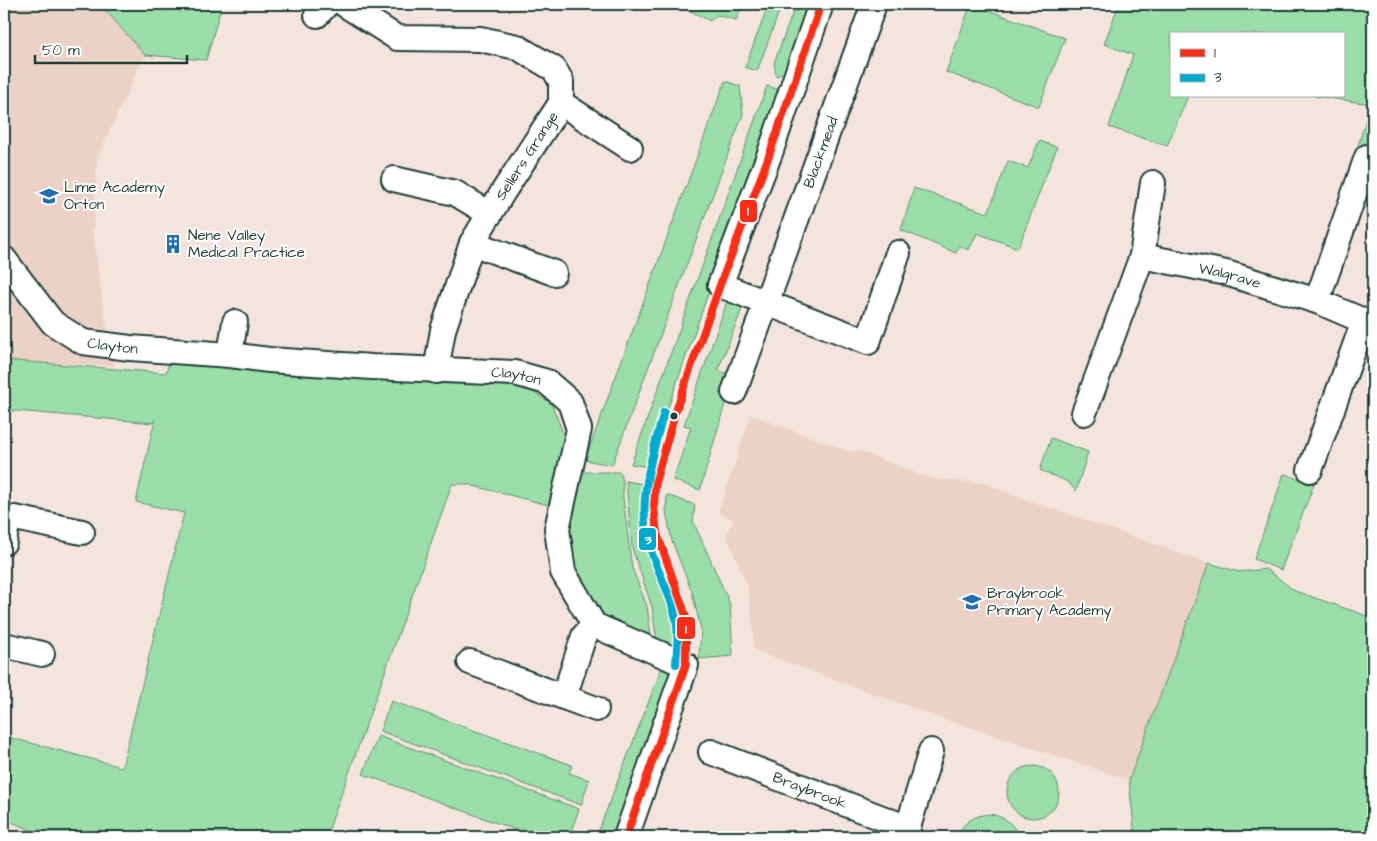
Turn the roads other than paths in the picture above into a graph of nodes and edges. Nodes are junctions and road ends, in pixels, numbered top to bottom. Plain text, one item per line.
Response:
1 (344, 4) edge
2 (821, 4) edge
3 (874, 4) edge
4 (561, 103) junction
5 (630, 148) dead end
6 (1367, 157) dead end
7 (394, 179) dead end
8 (1153, 183) dead end
9 (1366, 185) edge
10 (490, 214) junction
11 (472, 243) junction
12 (898, 253) dead end
13 (1142, 256) junction
14 (4, 259) edge
15 (554, 273) dead end
16 (1317, 300) junction
17 (767, 302) junction
18 (234, 322) dead end
19 (1369, 323) edge
20 (230, 355) junction
21 (436, 371) junction
22 (734, 392) dead end
23 (1084, 413) dead end
24 (1310, 470) dead end
25 (5, 530) edge
26 (82, 532) dead end
27 (594, 625) junction
28 (4, 645) edge
29 (42, 654) dead end
30 (470, 662) dead end
31 (564, 698) junction
32 (596, 709) dead end
33 (931, 751) dead end
34 (711, 752) dead end
35 (906, 832) edge
36 (626, 837) edge

1 - 4 street, Sellers Grange
2 - 17 street
3 - 17 street, Blackmead
4 - 5 street
4 - 10 street, Sellers Grange
6 - 9 street
7 - 10 street
8 - 13 street
9 - 16 street
10 - 11 street, Sellers Grange
11 - 15 street
11 - 21 street, Sellers Grange
12 - 17 street
13 - 16 street, Walgrave
13 - 23 street
14 - 20 street, Clayton
16 - 19 street, Walgrave
17 - 22 street, Blackmead
18 - 20 street
19 - 24 street, Walgrave
20 - 21 street, Clayton
21 - 27 street, Clayton
25 - 26 street
27 - 31 street
27 - 36 street
28 - 29 street
30 - 31 street
31 - 32 street
33 - 35 street, Braybrook
34 - 35 street, Braybrook

